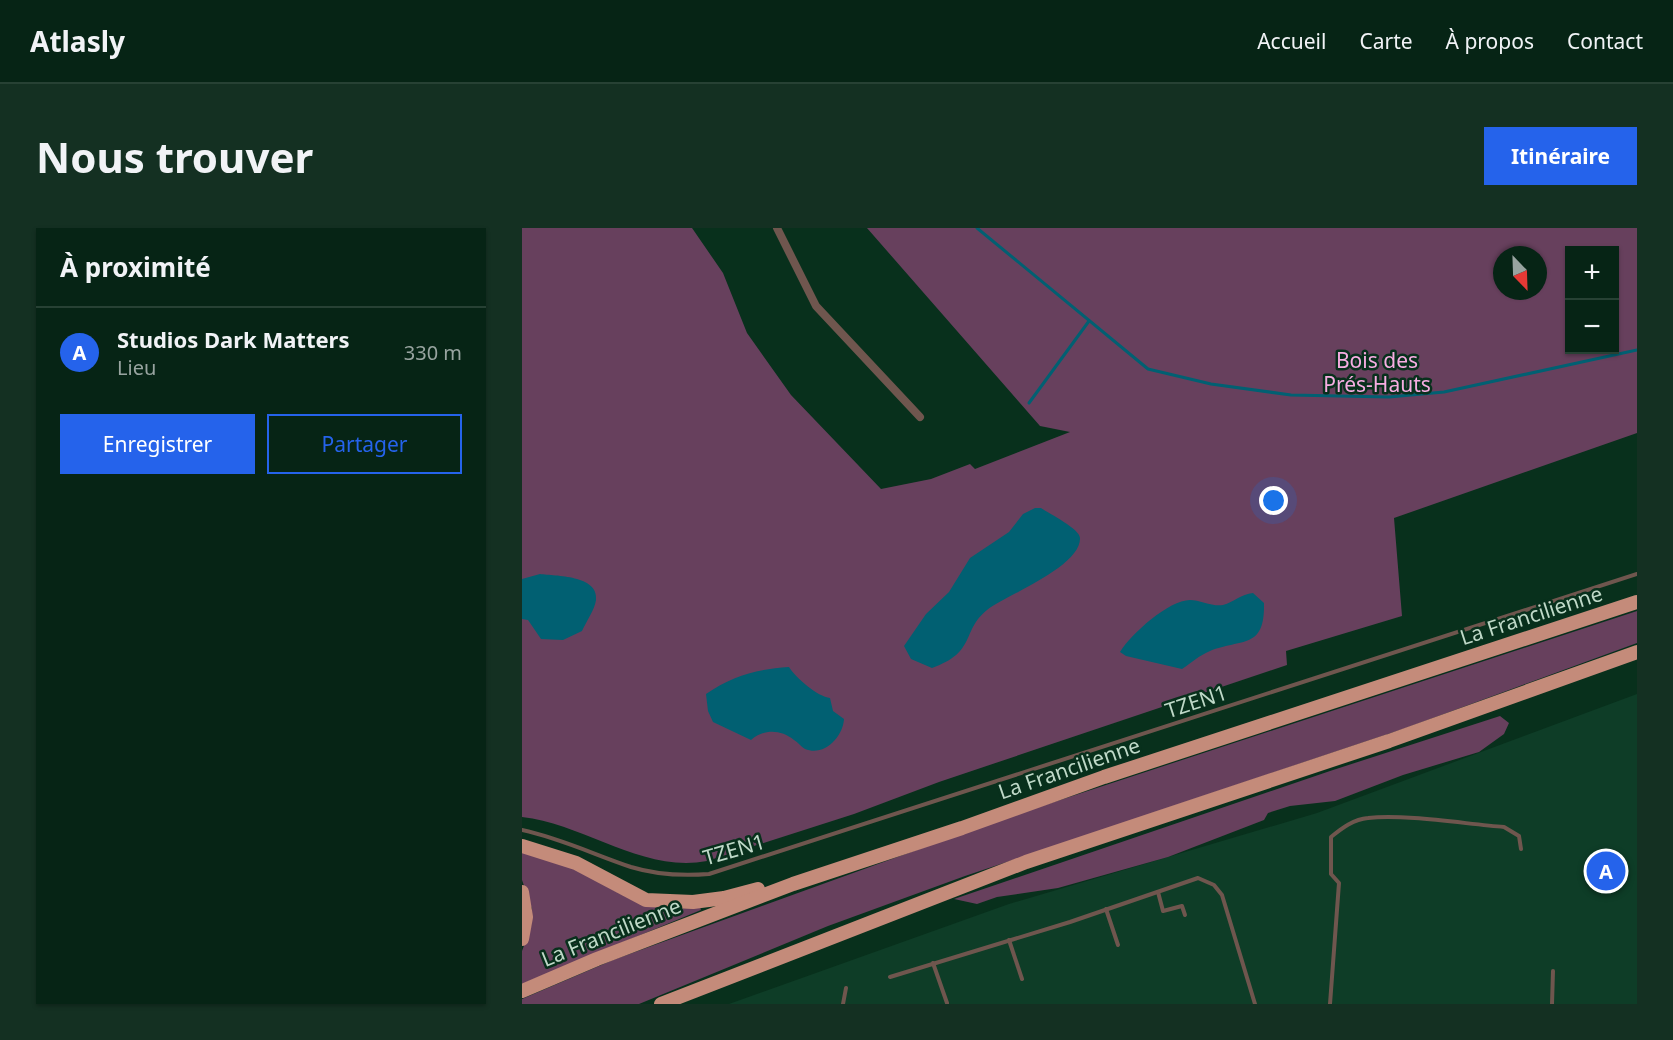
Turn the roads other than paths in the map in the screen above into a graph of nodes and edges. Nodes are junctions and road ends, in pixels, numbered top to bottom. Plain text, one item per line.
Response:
1 (777, 228) edge
2 (920, 417) dead end
3 (1637, 574) edge
4 (1637, 602) edge
5 (1637, 652) edge
6 (522, 831) edge
7 (522, 846) edge
8 (1521, 849) dead end
9 (792, 884) junction
10 (522, 892) edge
11 (1158, 892) junction
12 (1106, 909) junction
13 (1185, 915) dead end
14 (522, 939) edge
15 (1009, 940) junction
16 (1118, 945) dead end
17 (933, 963) junction
18 (1553, 971) dead end
19 (890, 977) dead end
20 (1022, 979) dead end
21 (846, 988) dead end
22 (522, 991) edge
23 (688, 993) junction
24 (946, 1003) edge
25 (661, 1004) edge
26 (671, 1004) edge
27 (843, 1004) edge
28 (1255, 1004) edge
29 (1330, 1004) edge
30 (1552, 1004) edge

1 - 2 street
3 - 6 lane, TZEN1
4 - 9 highway, La Francilienne
5 - 23 highway
7 - 9 highway
8 - 29 lane
9 - 22 highway, La Francilienne
10 - 14 highway
11 - 12 lane
11 - 13 lane
11 - 28 lane
12 - 15 lane
12 - 16 lane
15 - 17 lane
15 - 20 lane
17 - 19 lane
17 - 24 lane
18 - 30 lane
21 - 27 lane
23 - 25 highway
23 - 26 highway

